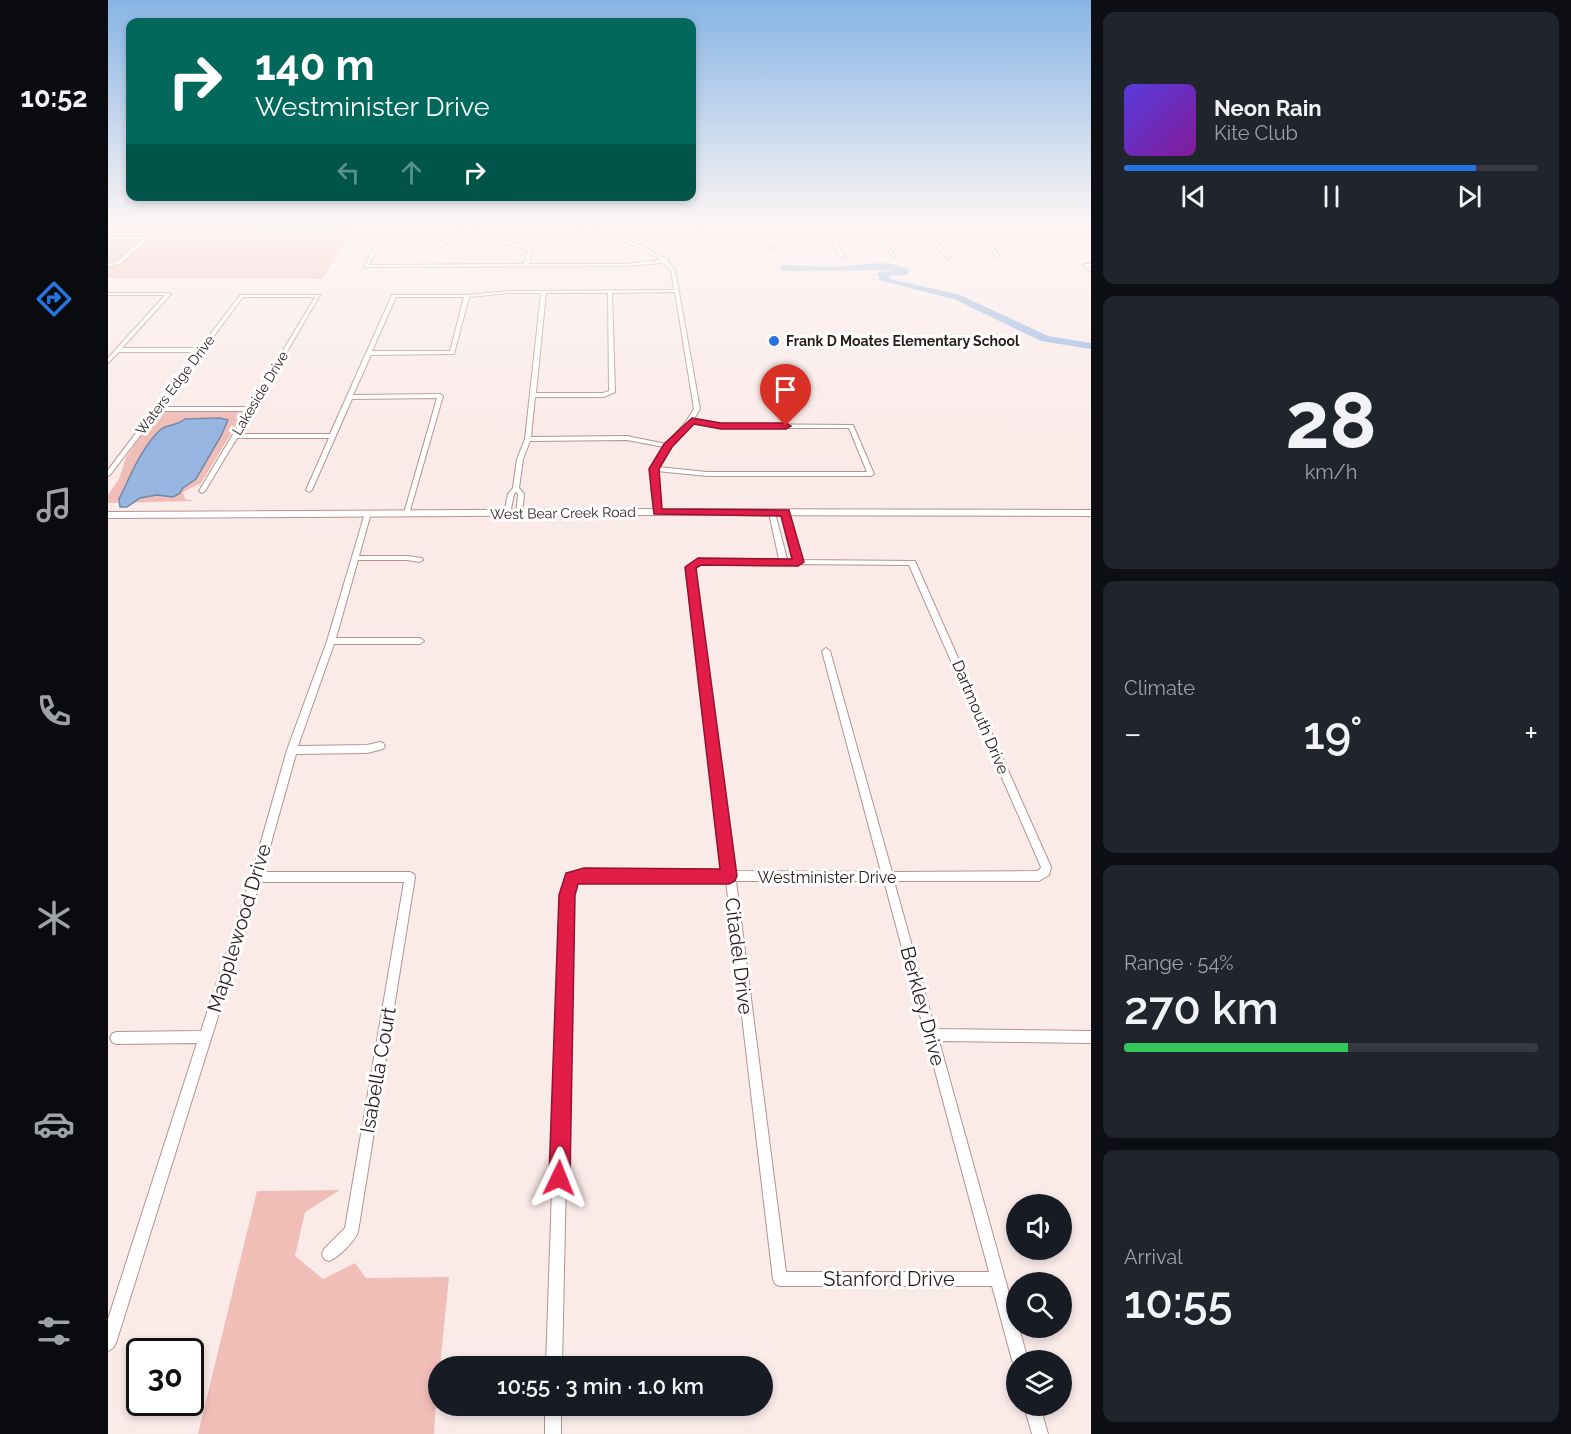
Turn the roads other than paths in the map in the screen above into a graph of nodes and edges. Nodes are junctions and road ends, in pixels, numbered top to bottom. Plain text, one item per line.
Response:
1 (676, 291) edge
2 (544, 292) junction
3 (610, 292) junction
4 (615, 292) edge
5 (108, 294) edge
6 (242, 296) joint
7 (467, 296) junction
8 (118, 350) junction
9 (201, 350) junction
10 (369, 353) junction
11 (108, 361) edge
12 (532, 395) junction
13 (350, 397) junction
14 (157, 409) junction
15 (250, 409) junction
16 (692, 421) junction
17 (234, 436) junction
18 (332, 436) junction
19 (528, 439) junction
20 (668, 446) junction
21 (654, 469) junction
22 (108, 474) edge
23 (516, 488) junction
24 (309, 490) dead end
25 (202, 492) dead end
26 (657, 512) junction
27 (368, 513) junction
28 (407, 513) junction
29 (772, 513) junction
30 (786, 513) junction
31 (1091, 513) edge
32 (513, 514) junction
33 (108, 515) edge
34 (355, 558) junction
35 (419, 560) dead end
36 (798, 562) junction
37 (784, 563) junction
38 (331, 641) junction
39 (420, 641) dead end
40 (826, 651) dead end
41 (380, 746) dead end
42 (292, 750) junction
43 (1045, 872) joint
44 (729, 876) junction
45 (256, 877) junction
46 (888, 877) junction
47 (931, 1035) junction
48 (1091, 1037) edge
49 (116, 1038) dead end
50 (205, 1038) junction
51 (329, 1254) dead end
52 (780, 1279) joint
53 (998, 1279) junction
54 (108, 1343) edge
55 (1017, 1350) edge
56 (554, 1356) edge
57 (553, 1416) edge
58 (1035, 1416) edge
59 (553, 1434) edge
60 (1040, 1434) edge

1 - 16 street
2 - 3 street
2 - 7 street
2 - 12 street
3 - 4 street
3 - 12 street
5 - 8 street
6 - 9 street, Waters Edge Drive
6 - 15 street, Lakeside Drive
7 - 10 street
7 - 10 street
8 - 9 street
8 - 11 street
9 - 14 street, Waters Edge Drive
10 - 13 street
12 - 19 street
13 - 18 street
13 - 28 street
14 - 15 street
14 - 22 street, Waters Edge Drive
15 - 17 street, Lakeside Drive
16 - 20 street
16 - 21 street
17 - 18 street
17 - 25 street, Lakeside Drive
18 - 24 street
19 - 20 street
19 - 23 street
20 - 21 street
21 - 26 street
23 - 32 street
23 - 32 street
26 - 29 main road, West Bear Creek Road
26 - 32 main road, West Bear Creek Road
27 - 28 main road, West Bear Creek Road
27 - 33 main road, West Bear Creek Road
27 - 34 street, Mapplewood Drive
28 - 32 main road, West Bear Creek Road
29 - 30 main road, West Bear Creek Road
29 - 37 street
30 - 31 main road, West Bear Creek Road
30 - 36 street
34 - 35 street
34 - 38 street, Mapplewood Drive
36 - 37 street
36 - 43 street, Dartmouth Drive
37 - 44 street, Citadel Drive
38 - 39 street
38 - 42 street, Mapplewood Drive
40 - 46 street, Berkley Drive
41 - 42 street
42 - 45 street, Mapplewood Drive
43 - 46 street, Westminister Drive
44 - 46 street, Westminister Drive
44 - 52 street, Citadel Drive
44 - 56 street, Westminister Drive
45 - 50 street, Mapplewood Drive
45 - 51 street, Isabella Court
46 - 47 street, Berkley Drive
47 - 48 street
47 - 53 street, Berkley Drive
49 - 50 street
50 - 54 street, Mapplewood Drive
52 - 53 street, Stanford Drive
53 - 55 street, Berkley Drive
57 - 59 street
58 - 60 street

